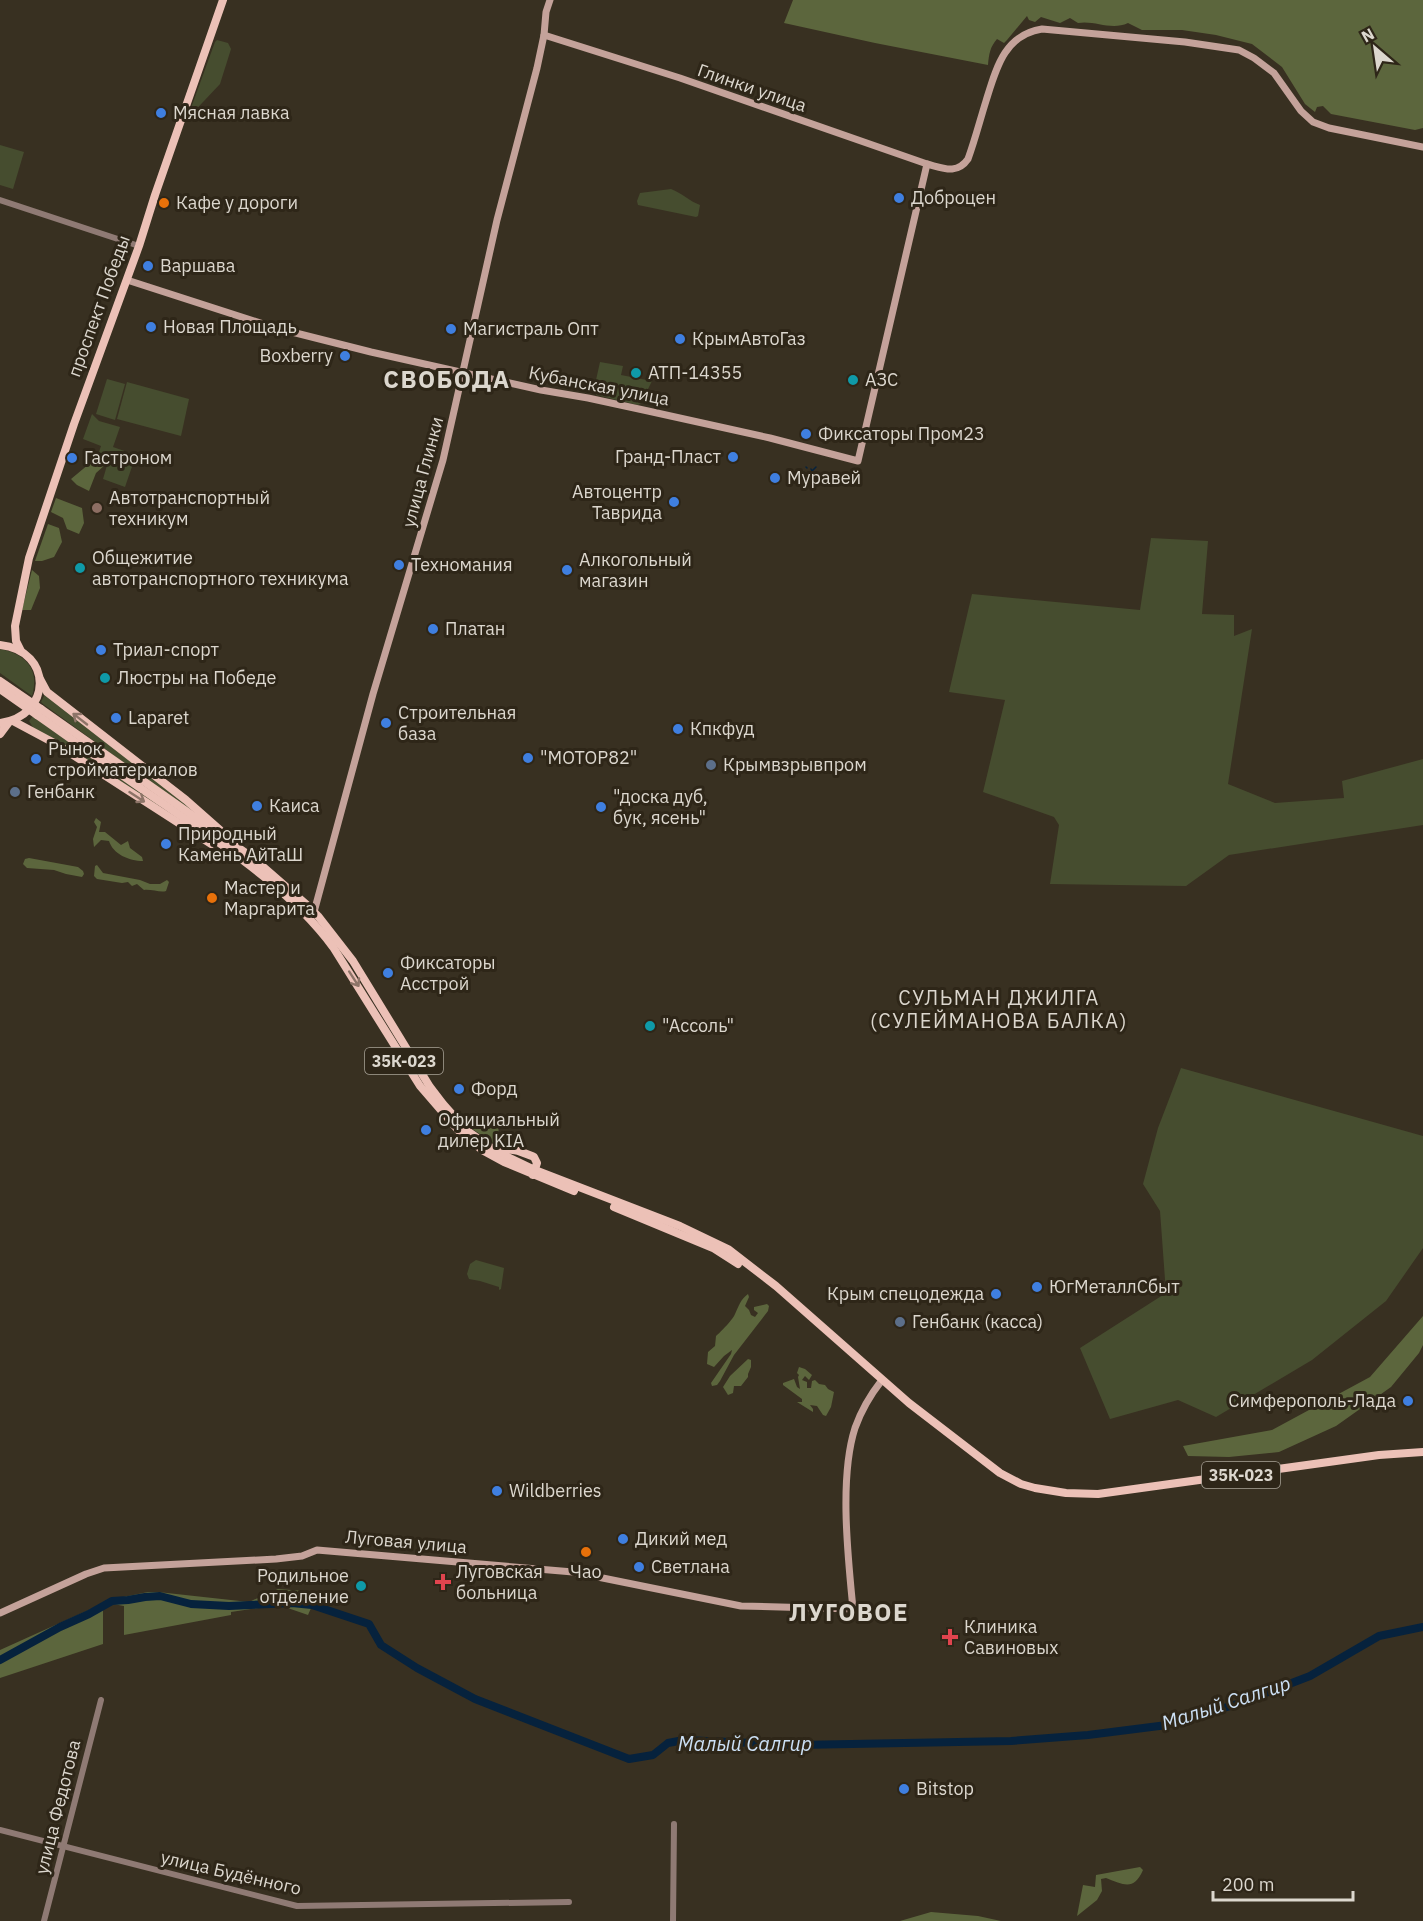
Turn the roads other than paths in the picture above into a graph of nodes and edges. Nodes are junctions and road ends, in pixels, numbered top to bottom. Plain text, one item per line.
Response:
1 (223, 0) edge
2 (550, 0) edge
3 (544, 35) junction
4 (1423, 147) edge
5 (927, 164) junction
6 (0, 200) edge
7 (139, 246) junction
8 (127, 280) junction
9 (462, 373) junction
10 (15, 626) junction
11 (0, 644) edge
12 (21, 651) junction
13 (40, 679) junction
14 (0, 681) edge
15 (0, 689) edge
16 (39, 712) junction
17 (8, 722) edge
18 (0, 734) edge
19 (225, 838) junction
20 (241, 860) junction
21 (314, 912) junction
22 (534, 1172) junction
23 (882, 1380) junction
24 (1423, 1452) edge
25 (0, 1612) edge
26 (101, 1700) dead end
27 (674, 1824) dead end
28 (0, 1830) edge
29 (63, 1847) junction
30 (569, 1902) dead end
31 (44, 1921) edge
32 (673, 1921) edge

1 - 7 main road, проспект Победы
2 - 3 main road, улица Глинки
3 - 5 main road, Глинки улица
3 - 9 main road, улица Глинки
4 - 5 main road, Глинки улица
5 - 9 main road, Кубанская улица
6 - 7 street
7 - 8 main road, проспект Победы
8 - 9 main road, Кубанская улица
8 - 10 main road, проспект Победы
9 - 21 main road, улица Глинки
10 - 11 main road, проспект Победы
10 - 12 main road, проспект Победы
11 - 12 main road
12 - 13 main road
13 - 17 main road
19 -> 13 main road
14 - 16 main road, 35К-023, bridge
15 - 16 main road, 35К-023, bridge
16 - 19 main road, 35К-023
16 - 20 main road, 35К-023
17 - 18 main road
17 -> 20 main road
19 - 21 main road, 35К-023
20 -> 22 main road, 35К-023
21 - 22 main road, 35К-023
22 - 23 main road, 35К-023
23 - 24 main road, 35К-023
23 - 25 main road, Луговая улица
26 - 29 street, улица Федотова
27 - 32 street
28 - 29 street, улица Будённого
29 - 30 street, улица Будённого
29 - 31 street, улица Федотова

